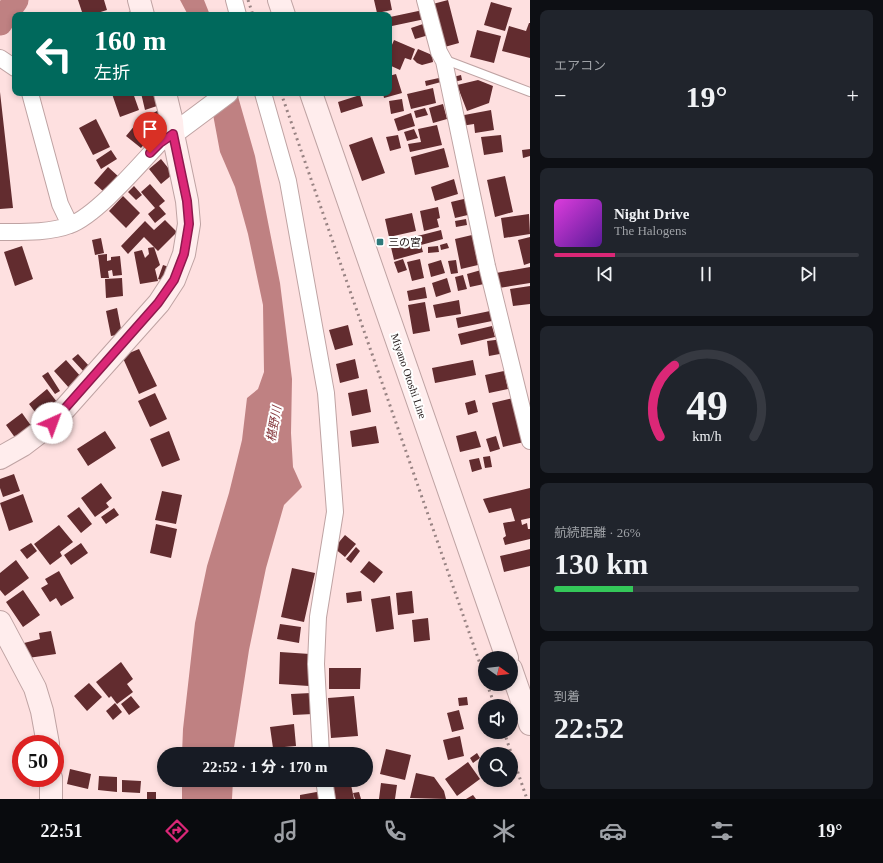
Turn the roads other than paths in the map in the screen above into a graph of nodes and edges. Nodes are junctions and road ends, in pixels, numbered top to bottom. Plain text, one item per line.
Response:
1 (139, 0) edge
2 (234, 0) edge
3 (279, 0) edge
4 (425, 0) edge
5 (142, 12) edge
6 (237, 12) edge
7 (283, 12) edge
8 (0, 58) edge
9 (442, 58) junction
10 (12, 66) edge
11 (530, 92) edge
12 (31, 96) edge
13 (166, 96) edge
14 (224, 96) edge
15 (264, 96) edge
16 (312, 96) edge
17 (177, 132) junction
18 (70, 225) junction
19 (0, 232) edge
20 (530, 441) edge
21 (0, 458) edge
22 (0, 622) edge
23 (505, 651) edge
24 (518, 689) edge
25 (530, 724) edge
26 (46, 735) edge
27 (321, 747) edge
28 (51, 787) edge
29 (325, 787) edge
30 (51, 799) edge
31 (327, 799) edge

1 - 5 main road
2 - 6 street
3 - 7 main road
4 - 9 street
8 - 10 street
9 - 11 lane
9 - 20 street
12 - 18 street
13 - 17 main road
14 - 17 street
15 - 27 street
16 - 23 main road, Miyano Otoshi Line
17 - 18 street
17 - 21 main road
18 - 19 street
22 - 26 main road
24 - 25 main road
28 - 30 main road
29 - 31 street

